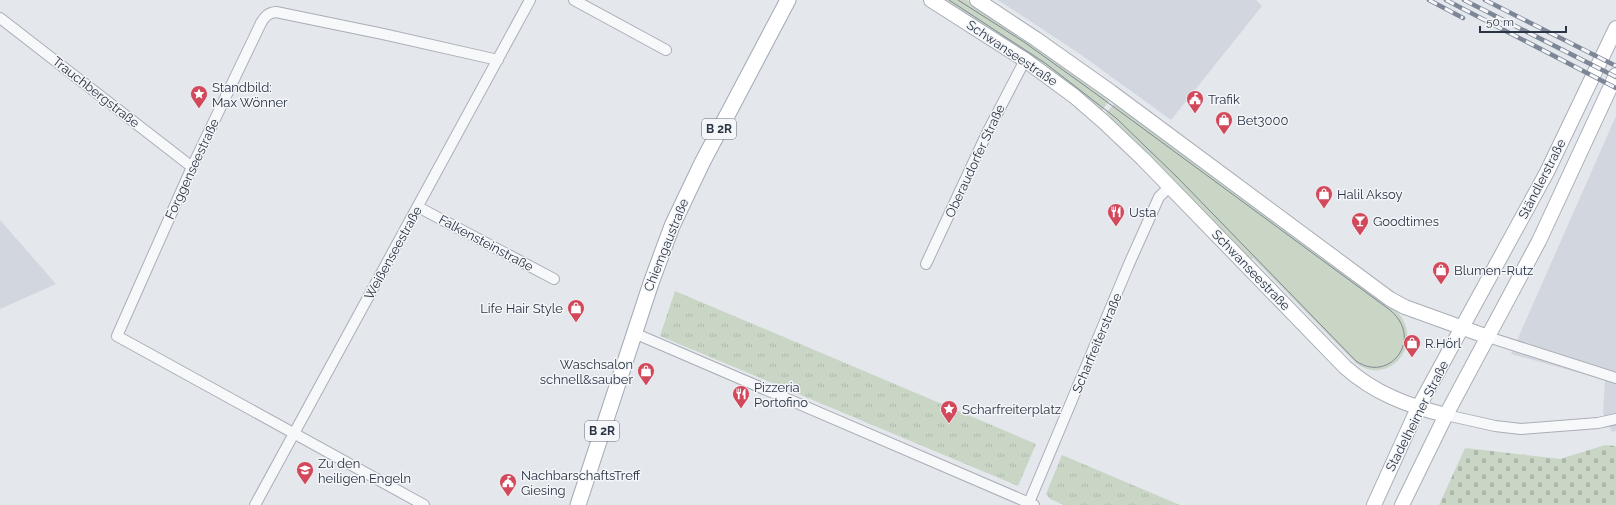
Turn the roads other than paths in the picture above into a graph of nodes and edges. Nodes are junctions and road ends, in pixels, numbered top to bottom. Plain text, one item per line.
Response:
1 (530, 0) edge
2 (574, 0) edge
3 (788, 0) edge
4 (931, 0) edge
5 (976, 0) edge
6 (0, 18) edge
7 (1616, 28) edge
8 (666, 50) dead end
9 (498, 60) junction
10 (1025, 60) junction
11 (1616, 74) edge
12 (192, 167) junction
13 (1170, 186) junction
14 (418, 207) junction
15 (926, 264) dead end
16 (554, 279) dead end
17 (1462, 328) junction
18 (634, 333) junction
19 (1488, 337) junction
20 (1616, 378) edge
21 (1418, 408) junction
22 (1446, 415) junction
23 (1616, 419) edge
24 (294, 433) junction
25 (1030, 504) edge
26 (255, 505) edge
27 (424, 505) edge
28 (578, 505) edge
29 (1374, 505) edge
30 (1402, 505) edge

1 - 9 street, Weißenseestraße
2 - 8 street
3 - 18 main road, Chiemgaustraße / B 2R
4 - 10 main road, Schwanseestraße
5 - 17 main road, Schwanseestraße
6 - 12 street, Trauchbergstraße
7 - 17 main road, Ständlerstraße
9 - 12 street, Forggenseestraße
9 - 14 street, Weißenseestraße
10 - 13 main road, Schwanseestraße
10 - 15 street, Oberaudorfer Straße
11 - 19 main road, Ständlerstraße
12 - 24 street, Forggenseestraße
13 - 21 main road, Schwanseestraße
13 - 25 street, Scharfreiterstraße
14 - 16 street, Falkensteinstraße
14 - 24 street, Weißenseestraße
17 - 19 main road, Schwanseestraße
17 - 21 main road, Stadelheimer Straße
18 - 25 street
18 - 28 main road, Chiemgaustraße / B 2R
19 - 20 street, Schwanseestraße
19 - 22 main road, Stadelheimer Straße
21 - 22 main road, Schwanseestraße
21 - 29 main road, Stadelheimer Straße
22 - 23 street, Schwanseestraße
22 - 30 main road, Stadelheimer Straße
24 - 26 street, Weißenseestraße
24 - 27 street

